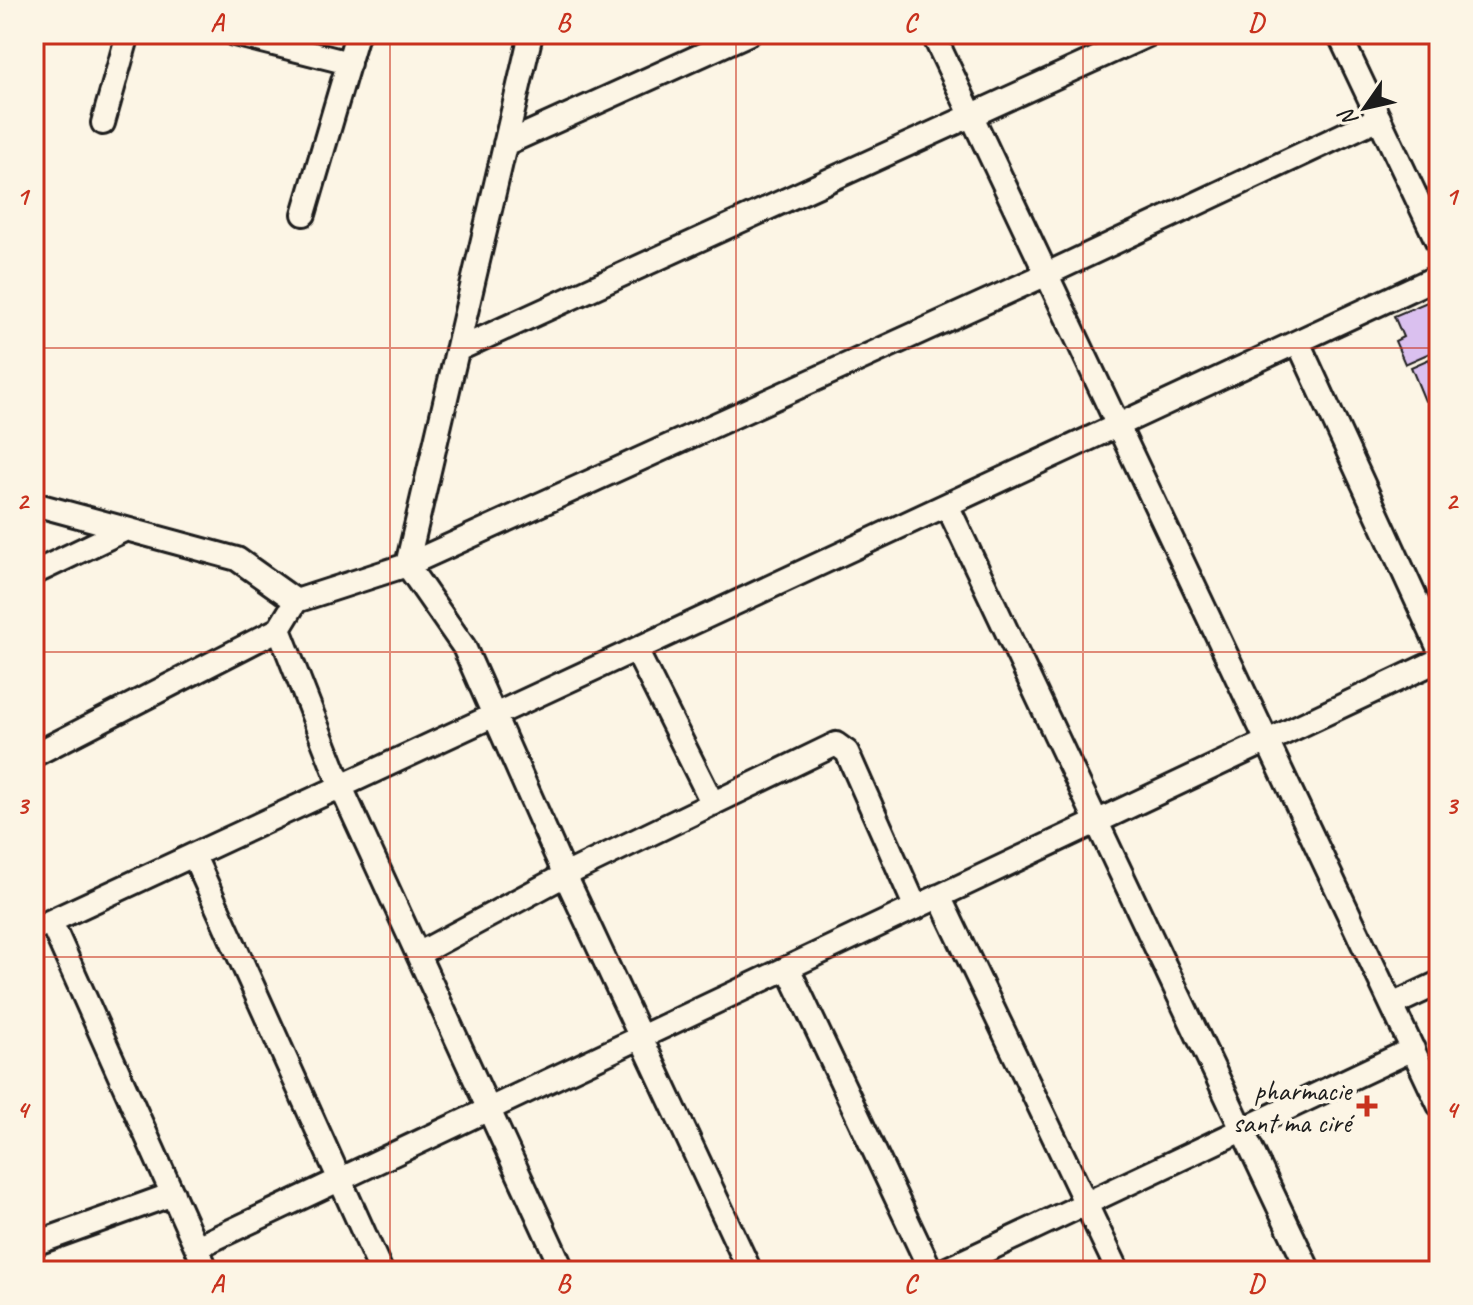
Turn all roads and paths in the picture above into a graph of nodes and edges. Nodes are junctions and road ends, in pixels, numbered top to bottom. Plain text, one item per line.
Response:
1 (128, 34) edge
2 (234, 34) edge
3 (357, 34) edge
4 (531, 34) edge
5 (748, 34) edge
6 (933, 34) edge
7 (1150, 34) edge
8 (1339, 34) edge
9 (349, 63) junction
10 (972, 115) junction
11 (1379, 118) junction
12 (103, 123) dead end
13 (505, 144) junction
14 (304, 214) dead end
15 (1439, 245) edge
16 (1047, 274) junction
17 (1439, 276) edge
18 (1298, 342) junction
19 (457, 350) junction
20 (1118, 426) junction
21 (34, 504) edge
22 (947, 505) junction
23 (126, 529) junction
24 (407, 565) junction
25 (34, 573) edge
26 (296, 601) junction
27 (279, 629) junction
28 (1439, 649) edge
29 (636, 650) junction
30 (1439, 660) edge
31 (494, 716) junction
32 (1267, 741) junction
33 (34, 755) edge
34 (341, 787) junction
35 (713, 804) junction
36 (1097, 822) junction
37 (194, 856) junction
38 (565, 875) junction
39 (939, 896) junction
40 (916, 908) junction
41 (39, 926) edge
42 (418, 954) junction
43 (788, 968) junction
44 (1439, 983) edge
45 (1392, 1005) junction
46 (642, 1037) junction
47 (1413, 1049) junction
48 (1439, 1105) edge
49 (489, 1109) junction
50 (1242, 1130) junction
51 (340, 1179) junction
52 (173, 1194) junction
53 (1086, 1204) junction
54 (34, 1244) edge
55 (197, 1247) junction
56 (560, 1270) edge
57 (207, 1271) edge
58 (381, 1271) edge
59 (750, 1271) edge
60 (931, 1271) edge
61 (943, 1271) edge
62 (1118, 1271) edge
63 (1309, 1271) edge

1 - 12 street
2 - 9 street
3 - 9 street
4 - 13 street
5 - 13 street
6 - 10 street
7 - 10 street
8 - 11 street
9 - 14 street
10 - 16 street
10 - 19 street
11 - 15 street
11 - 16 street
13 - 19 street
16 - 20 street
16 - 24 street
17 - 18 street
18 - 20 street
18 - 28 street
19 - 24 street
20 - 22 street
20 - 32 street
21 - 23 street
22 - 29 street
22 - 36 street
23 - 25 street
23 - 26 street
24 - 26 street
24 - 31 street
26 - 27 street
27 - 33 street
27 - 34 street
29 - 31 street
29 - 35 street
30 - 32 street
31 - 34 street
31 - 38 street
32 - 36 street
32 - 45 street
34 - 37 street
34 - 42 street
35 - 38 street
35 - 40 street
36 - 39 street
36 - 50 street
37 - 41 street
37 - 51 street
38 - 42 street
38 - 46 street
39 - 40 street
39 - 53 street
40 - 43 street
41 - 52 street
42 - 49 street
43 - 46 street
43 - 60 street
44 - 45 street
45 - 47 street
46 - 49 street
46 - 59 street
47 - 48 street
47 - 50 street
49 - 51 street
49 - 56 street
50 - 53 street
50 - 63 street
51 - 55 street
51 - 58 street
52 - 54 street
52 - 55 street
53 - 61 street
53 - 62 street
55 - 57 street

